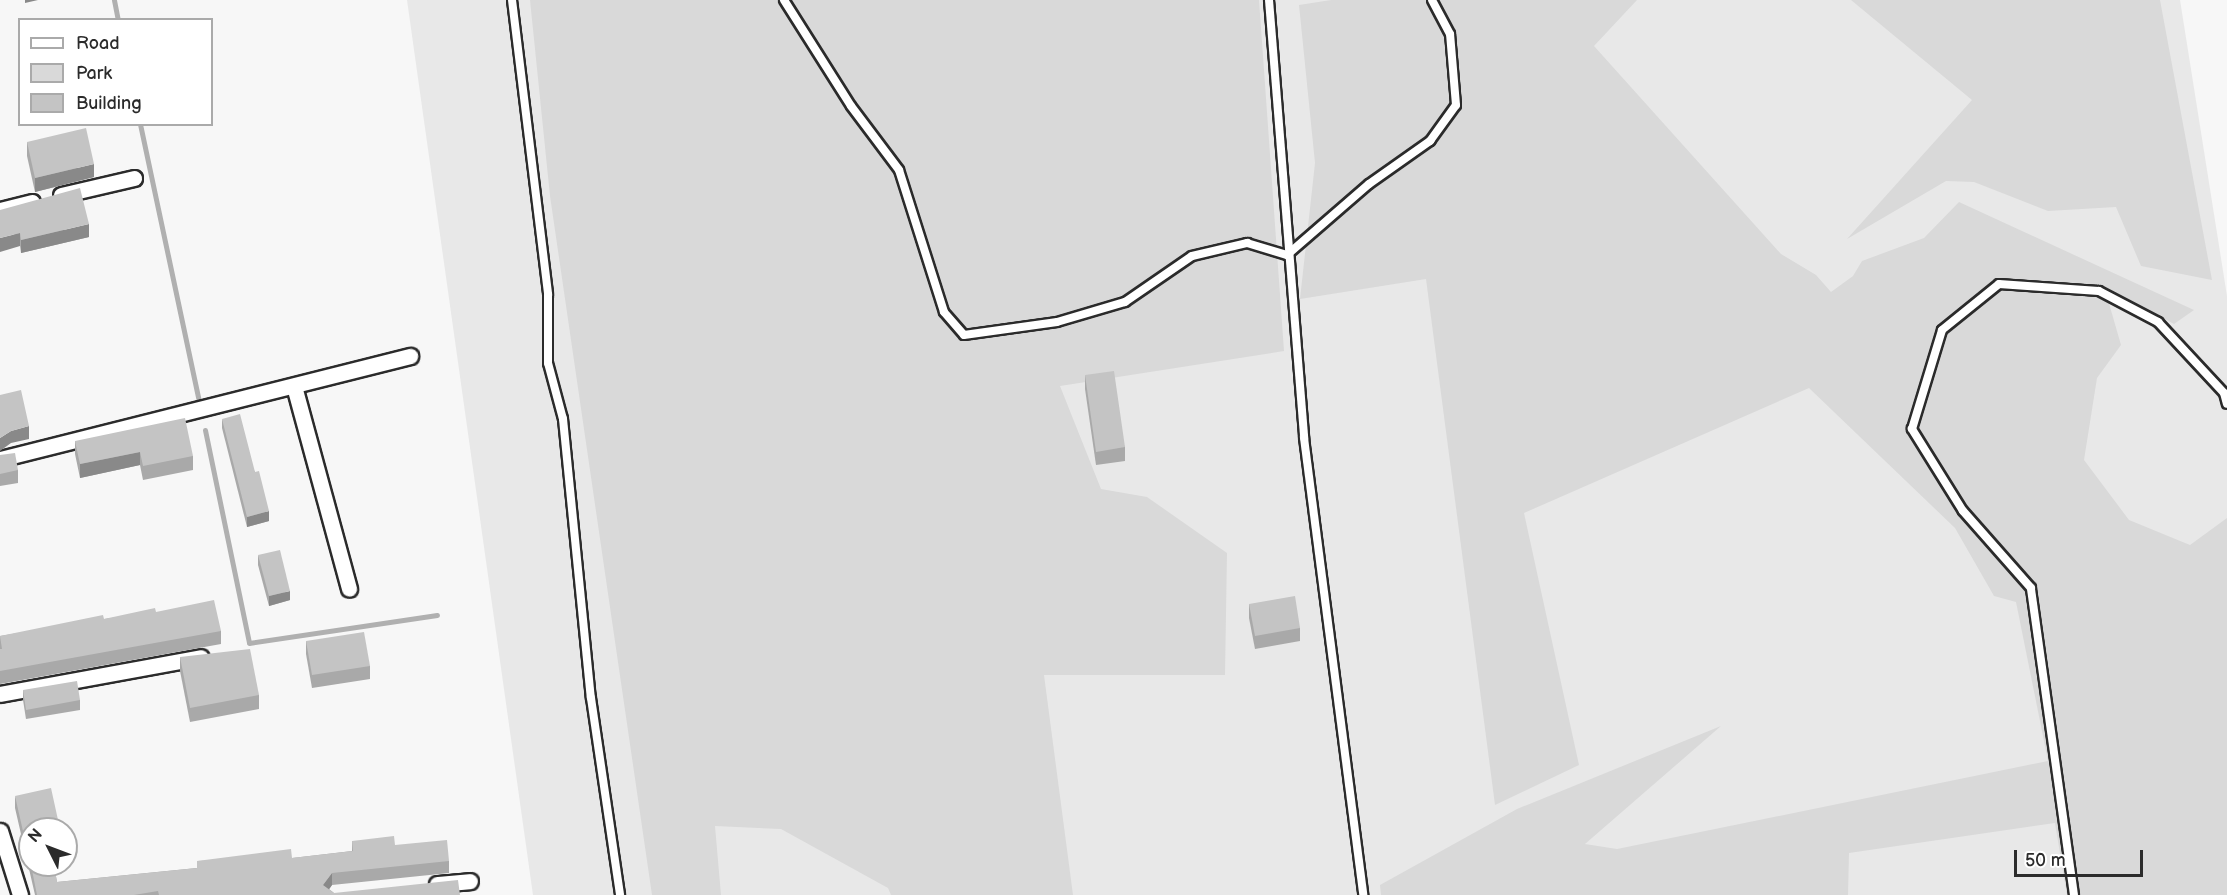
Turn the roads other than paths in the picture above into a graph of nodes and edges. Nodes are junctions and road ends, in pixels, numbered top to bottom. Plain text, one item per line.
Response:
1 (512, 0) edge
2 (784, 0) edge
3 (1269, 0) edge
4 (1432, 0) edge
5 (134, 178) dead end
6 (0, 210) edge
7 (1287, 255) junction
8 (410, 356) dead end
9 (294, 386) junction
10 (2227, 404) edge
11 (0, 459) edge
12 (349, 589) dead end
13 (213, 655) edge
14 (0, 694) edge
15 (0, 831) edge
16 (470, 881) dead end
17 (424, 886) edge
18 (20, 895) edge
19 (620, 895) edge
20 (1363, 895) edge
21 (2074, 895) edge

1 - 19 lane
2 - 7 lane
3 - 7 lane
4 - 7 lane
5 - 6 street
7 - 20 lane
8 - 9 street
9 - 11 street
9 - 12 street
10 - 21 lane
13 - 14 street
15 - 18 street
16 - 17 street

